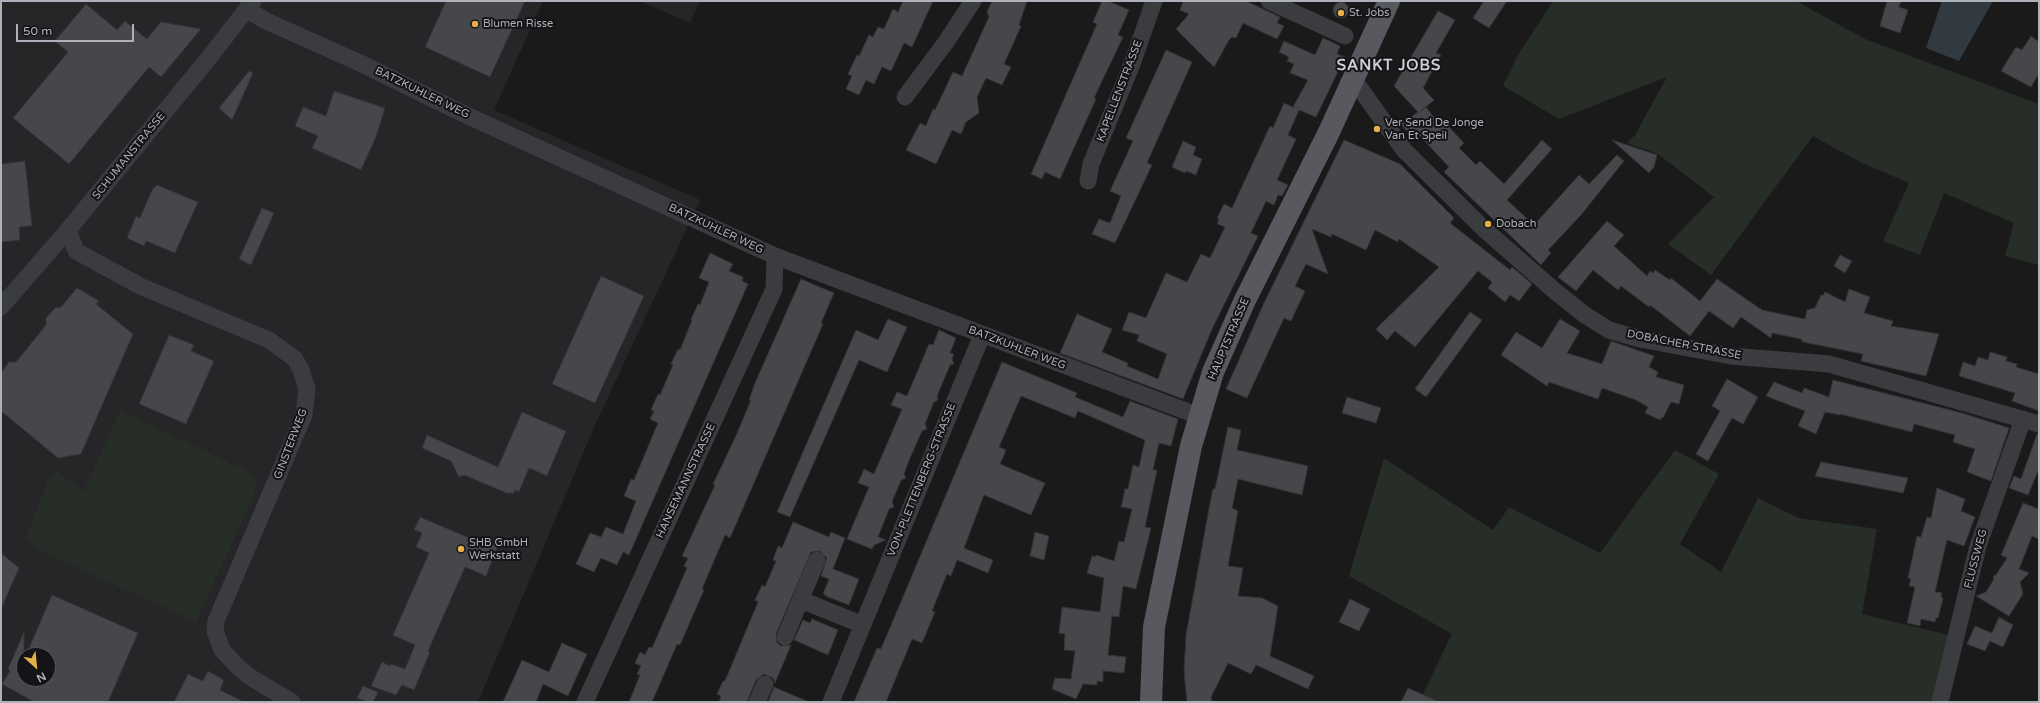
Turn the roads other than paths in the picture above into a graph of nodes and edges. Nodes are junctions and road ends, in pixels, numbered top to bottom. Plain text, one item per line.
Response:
1 (973, 1) edge
2 (1154, 1) edge
3 (1269, 1) edge
4 (1389, 1) edge
5 (250, 5) edge
6 (1345, 36) dead end
7 (1354, 80) junction
8 (905, 97) dead end
9 (1088, 181) dead end
10 (68, 230) junction
11 (774, 256) junction
12 (1, 307) edge
13 (982, 335) junction
14 (1199, 416) junction
15 (2023, 419) junction
16 (2039, 424) edge
17 (817, 560) dead end
18 (800, 600) junction
19 (862, 625) junction
20 (786, 637) dead end
21 (765, 684) dead end
22 (292, 702) edge
23 (585, 702) edge
24 (757, 702) edge
25 (831, 702) edge
26 (1151, 702) edge
27 (1940, 702) edge

1 - 8 street
2 - 9 street, KAPELLENSTRASSE
3 - 6 street
4 - 7 main road, HAUPTSTRASSE
5 - 10 street, SCHUMANSTRASSE
5 - 11 street, BATZKUHLER WEG
7 - 14 main road, HAUPTSTRASSE
7 - 15 street, DOBACHER STRASSE
10 - 12 street, SCHUMANSTRASSE
10 - 22 street, GINSTERWEG
11 - 13 street, BATZKUHLER WEG
11 - 23 street, HANSEMANNSTRASSE
13 - 14 street, BATZKUHLER WEG
13 - 19 street, VON-PLETTENBERG-STRASSE
14 - 26 main road, HAUPTSTRASSE
15 - 16 street, DOBACHER STRASSE
15 - 27 street, FLUSSWEG
17 - 18 street
18 - 19 street
18 - 20 street
19 - 25 street, VON-PLETTENBERG-STRASSE
21 - 24 street

